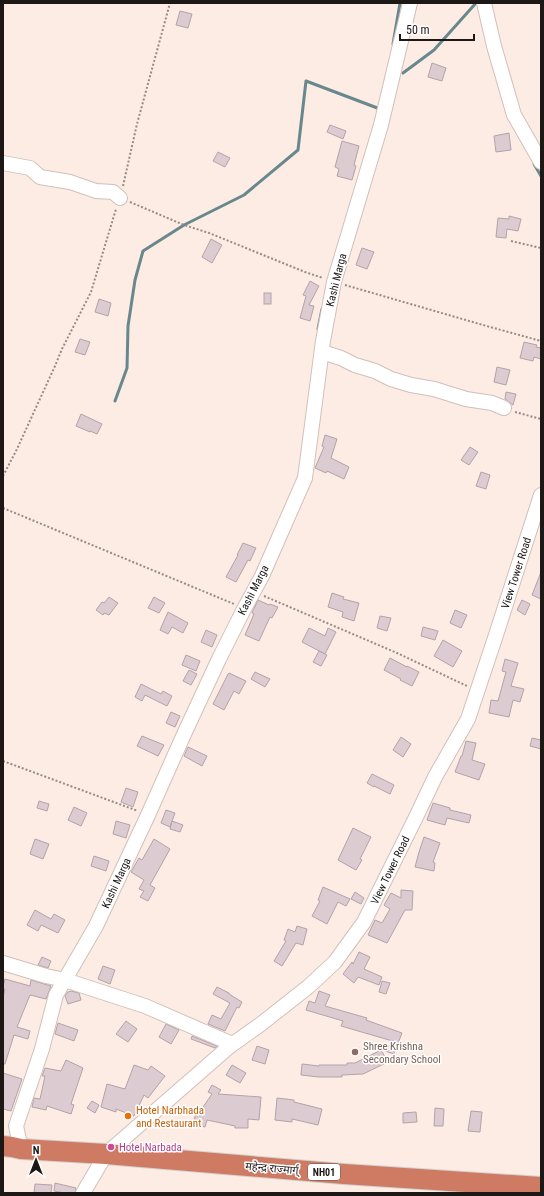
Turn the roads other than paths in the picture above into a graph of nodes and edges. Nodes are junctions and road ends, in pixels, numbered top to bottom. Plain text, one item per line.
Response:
1 (410, 3) edge
2 (484, 3) edge
3 (3, 162) edge
4 (541, 162) edge
5 (120, 198) road end
6 (322, 352) junction
7 (504, 408) road end
8 (541, 495) edge
9 (3, 963) edge
10 (65, 980) junction
11 (230, 1046) junction
12 (12, 1148) edge
13 (106, 1154) junction
14 (541, 1187) edge
15 (83, 1193) edge

1 - 6 street, Kashi Marga
2 - 4 street
3 - 5 street
6 - 7 street
6 - 10 street, Kashi Marga
8 - 11 street, View Tower Road
9 - 10 street
10 - 11 street
10 - 12 street, Kashi Marga
11 - 13 street, View Tower Road
12 - 13 highway, महेन्द्र राज्मार्ग् / NH01
13 - 14 highway, महेन्द्र राज्मार्ग् / NH01
13 - 15 street, View Tower Road

